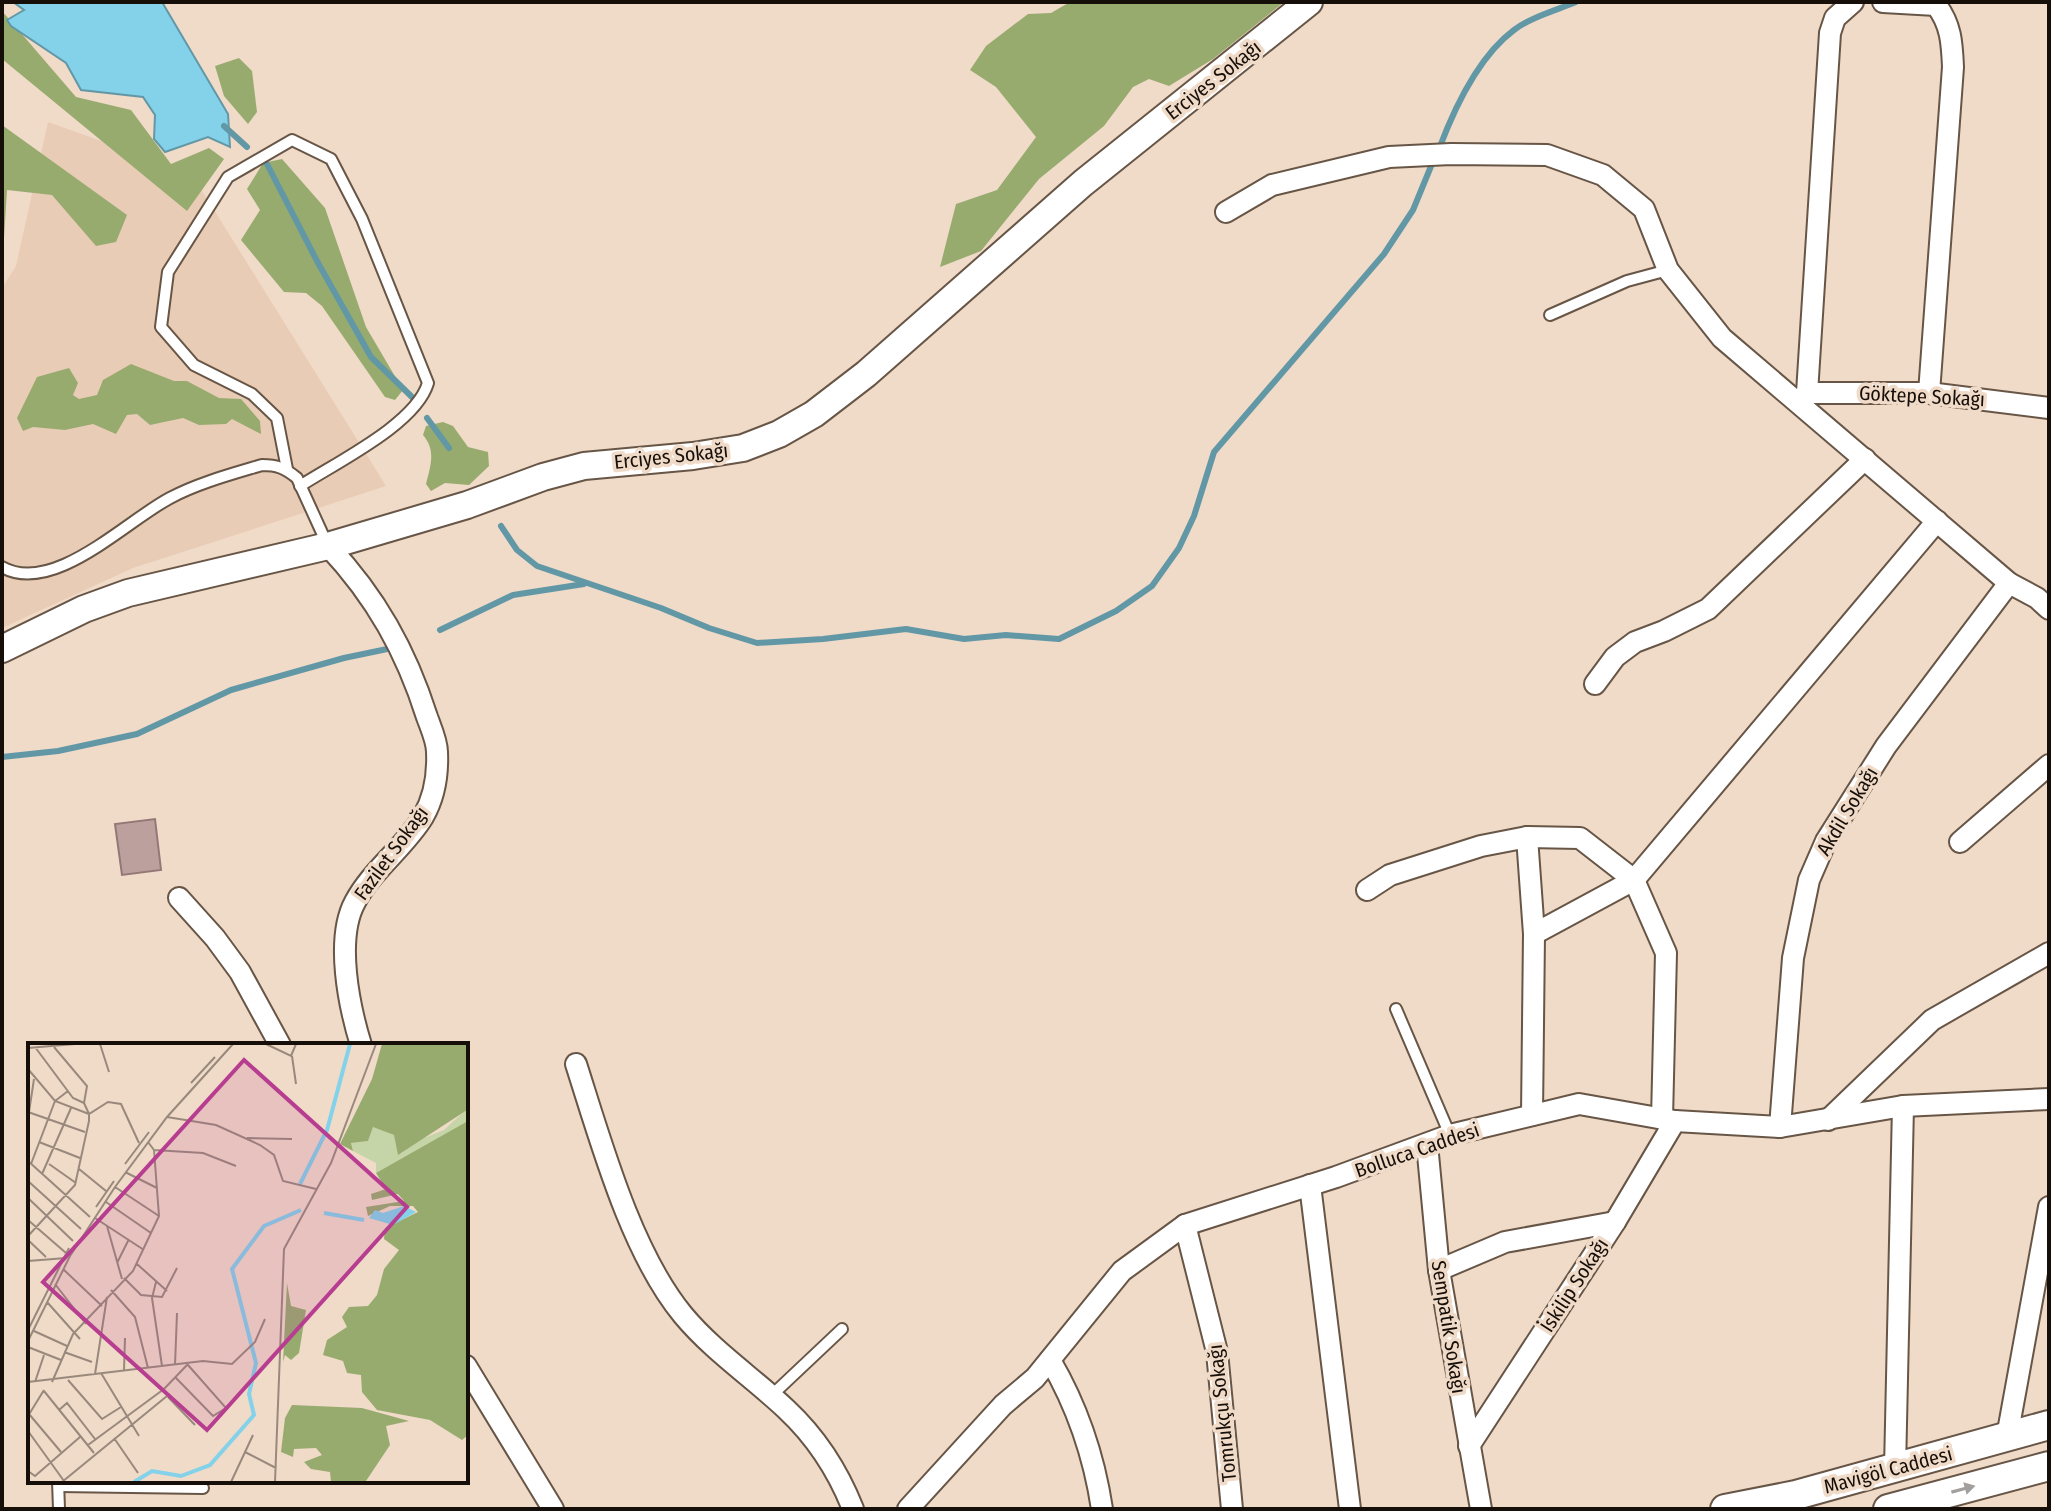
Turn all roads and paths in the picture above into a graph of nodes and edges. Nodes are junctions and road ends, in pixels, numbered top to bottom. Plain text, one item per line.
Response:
1 (1309, 2) edge
2 (1853, 2) edge
3 (1883, 2) edge
4 (1226, 212) dead end
5 (1668, 270) junction
6 (1550, 315) dead end
7 (1929, 393) junction
8 (1803, 398) junction
9 (2046, 400) edge
10 (1865, 459) junction
11 (287, 469) junction
12 (300, 486) junction
13 (1937, 521) junction
14 (328, 546) junction
15 (2, 567) edge
16 (2009, 583) junction
17 (2049, 609) edge
18 (2, 649) edge
19 (1595, 684) dead end
20 (2049, 765) edge
21 (1527, 837) junction
22 (1960, 842) dead end
23 (1634, 880) junction
24 (1367, 890) dead end
25 (179, 898) dead end
26 (1534, 934) junction
27 (2049, 953) edge
28 (1396, 1009) dead end
29 (279, 1043) edge
30 (361, 1043) edge
31 (576, 1064) dead end
32 (2049, 1099) edge
33 (1903, 1106) junction
34 (1532, 1115) junction
35 (1669, 1120) junction
36 (1828, 1120) junction
37 (1780, 1127) junction
38 (1450, 1135) junction
39 (1427, 1144) junction
40 (1310, 1185) junction
41 (2049, 1207) edge
42 (1615, 1222) junction
43 (1185, 1225) junction
44 (1439, 1270) junction
45 (842, 1329) dead end
46 (1050, 1360) junction
47 (468, 1369) edge
48 (771, 1396) junction
49 (2049, 1425) edge
50 (2007, 1437) junction
51 (1469, 1446) junction
52 (2049, 1466) edge
53 (1895, 1469) junction
54 (58, 1484) edge
55 (203, 1488) dead end
56 (1822, 1499) edge
57 (59, 1509) edge
58 (553, 1509) edge
59 (853, 1509) edge
60 (908, 1509) edge
61 (1102, 1509) edge
62 (1232, 1509) edge
63 (1350, 1509) edge
64 (1481, 1509) edge
65 (1725, 1509) edge
66 (1888, 1509) edge

1 - 14 street, Erciyes Sokağı
2 - 8 street
3 - 7 street
4 - 5 street
5 - 6 lane
5 - 8 street
7 - 8 street, Göktepe Sokağı
7 - 9 street, Göktepe Sokağı
8 - 10 street
10 - 13 street
10 - 19 street
11 - 12 lane
11 - 12 lane
11 - 15 lane
12 - 14 lane
13 - 16 street
13 - 23 street
14 - 18 street, Erciyes Sokağı
14 - 30 street, Fazilet Sokağı
16 - 17 street
16 - 37 street, Akdil Sokağı
20 - 22 street
21 - 23 street
21 - 24 street
21 - 26 street
23 - 26 street
23 - 35 street
25 - 29 street
26 - 34 street
27 - 36 street
28 - 38 lane
31 - 48 street
32 - 33 street, Bolluca Caddesi
33 - 36 street, Bolluca Caddesi
33 - 53 street
34 - 35 street, Bolluca Caddesi
34 - 38 street, Bolluca Caddesi
35 - 37 street, Bolluca Caddesi
35 - 42 street, İskilip Sokağı
36 - 37 street, Bolluca Caddesi
38 - 39 street, Bolluca Caddesi
39 - 40 street, Bolluca Caddesi
39 - 44 street, Sempatik Sokağı
40 - 43 street, Bolluca Caddesi
40 - 63 street
41 - 50 street
42 - 44 street
42 - 51 street, İskilip Sokağı
43 - 46 street, Bolluca Caddesi
43 - 62 street, Tomrukçu Sokağı
44 - 51 street, Sempatik Sokağı
45 - 48 lane
46 - 60 street, Bolluca Caddesi
46 - 61 street
47 - 58 street
48 - 59 street
49 - 50 main road, Mavigöl Caddesi
50 - 53 main road, Mavigöl Caddesi
51 - 64 street, Sempatik Sokağı
66 -> 52 main road, Mavigöl Caddesi
53 - 56 main road, Mavigöl Caddesi
54 - 55 lane
54 - 57 lane
56 - 65 main road, Mavigöl Caddesi

